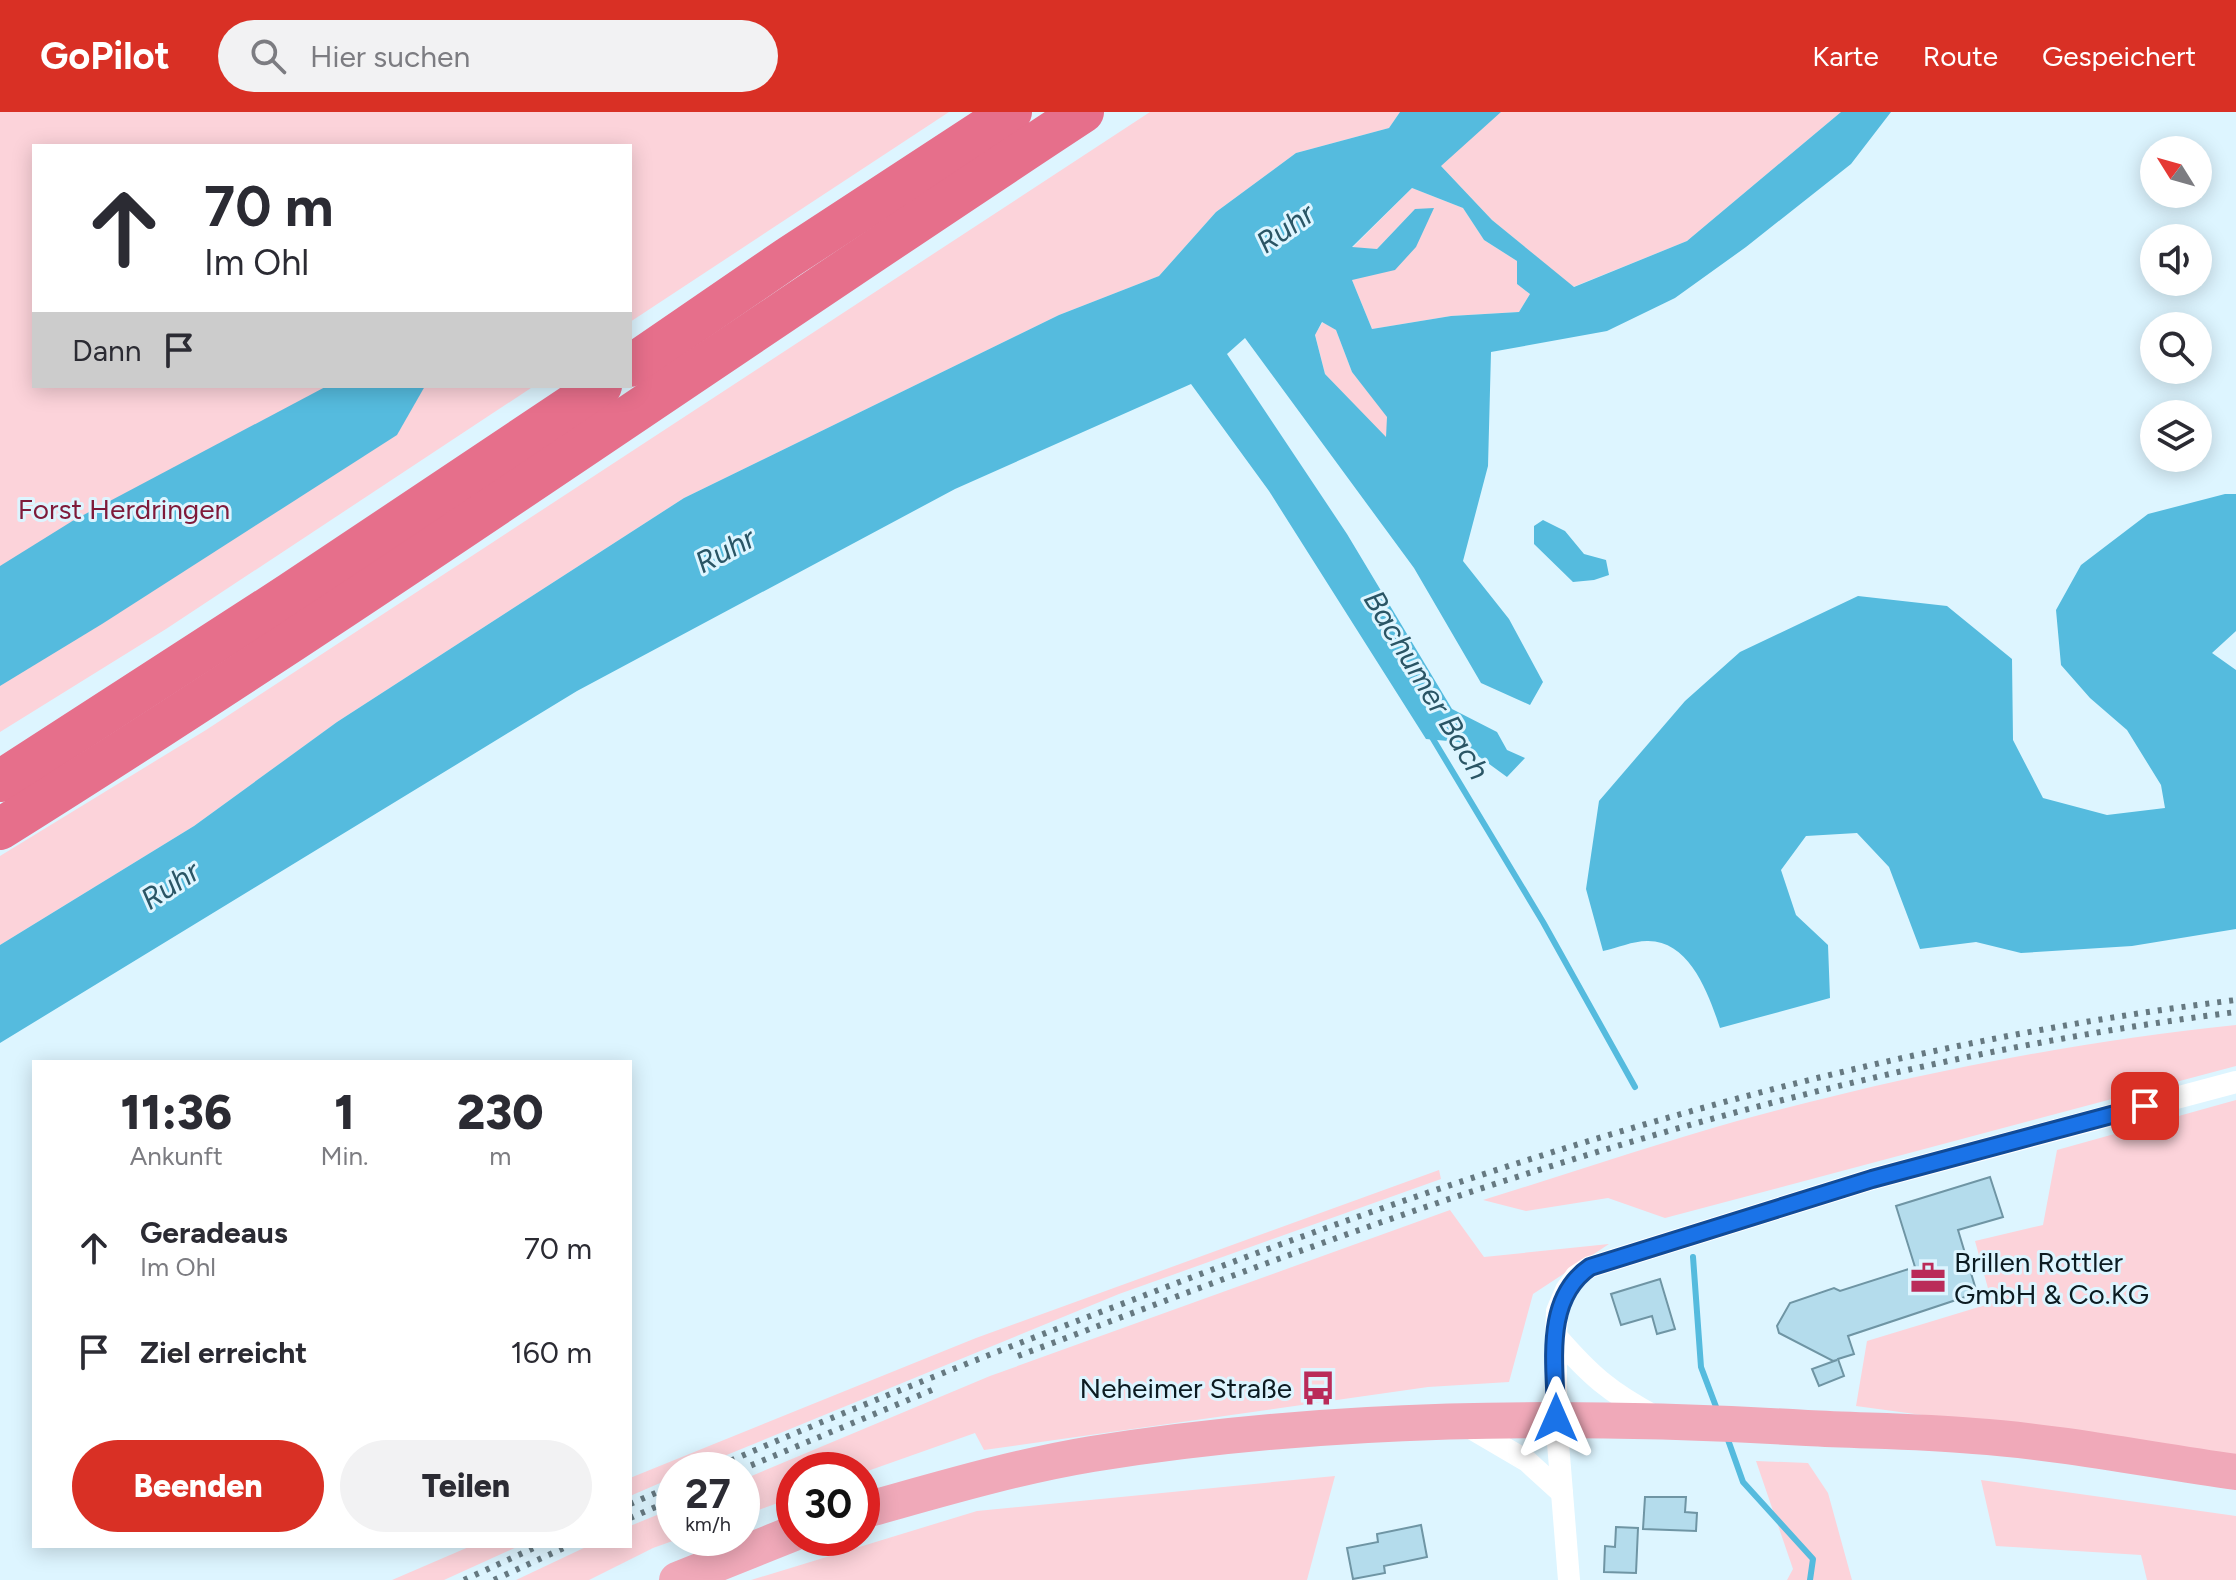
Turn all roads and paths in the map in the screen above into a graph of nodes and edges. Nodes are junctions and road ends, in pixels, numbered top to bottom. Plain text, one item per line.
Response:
1 (1011, 112) edge
2 (1083, 112) edge
3 (632, 365) edge
4 (598, 388) edge
5 (0, 781) edge
6 (0, 829) edge
7 (2236, 1082) edge
8 (1556, 1336) junction
9 (1556, 1418) junction
10 (1458, 1421) junction
11 (1664, 1421) junction
12 (2236, 1472) edge
13 (1562, 1493) junction
14 (880, 1506) edge
15 (776, 1540) edge
16 (677, 1580) edge
17 (1569, 1580) edge

1 - 3 highway
2 - 6 highway
4 - 5 highway
7 - 8 street
8 - 9 street
8 - 11 street
9 - 10 main road
9 - 11 main road
9 - 13 street
10 - 13 street
10 - 14 main road
11 - 12 main road
13 - 17 street
15 - 16 main road

